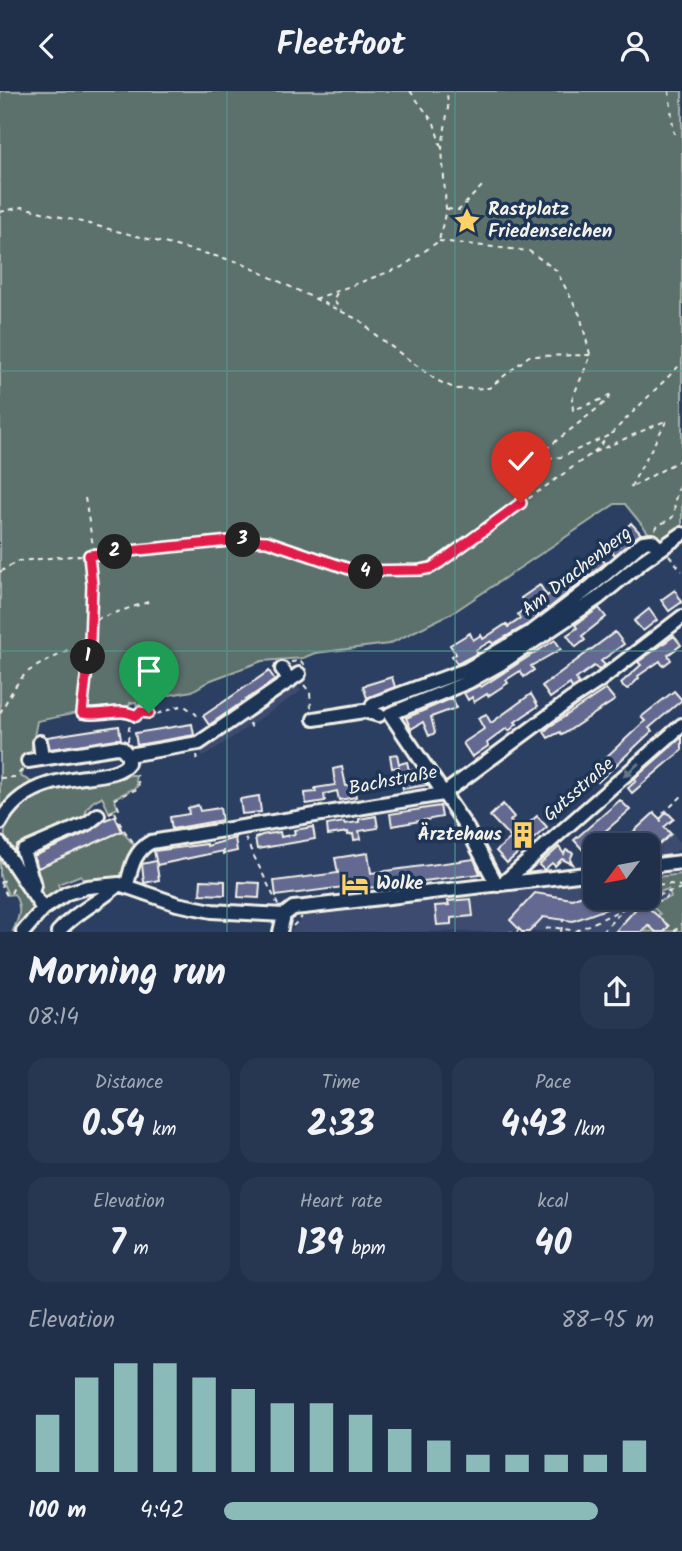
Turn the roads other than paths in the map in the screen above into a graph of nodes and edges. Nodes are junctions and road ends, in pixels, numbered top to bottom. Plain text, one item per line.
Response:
1 (682, 534) edge
2 (657, 544) junction
3 (682, 617) edge
4 (282, 669) dead end
5 (375, 713) junction
6 (390, 714) junction
7 (314, 719) road end
8 (682, 725) edge
9 (40, 742) dead end
10 (128, 755) junction
11 (443, 794) junction
12 (97, 815) dead end
13 (0, 823) edge
14 (0, 844) edge
15 (682, 862) edge
16 (660, 865) edge
17 (583, 874) edge
18 (123, 885) junction
19 (499, 885) junction
20 (32, 893) junction
21 (43, 909) junction
22 (281, 910) junction
23 (78, 914) junction
24 (23, 932) edge
25 (58, 932) edge
26 (75, 932) edge
27 (280, 932) edge

1 - 2 street, Am Drachenberg
2 - 5 street, Am Drachenberg
2 - 6 street, Am Drachenberg
3 - 11 street, Bachstraße
4 - 10 street
5 - 6 street, Am Drachenberg
5 - 7 street, Am Drachenberg
6 - 11 street
8 -> 19 street, Gutsstraße
9 - 10 street
10 - 13 street
11 - 18 street, Bachstraße
11 - 19 street
12 - 20 street
14 - 20 street
15 - 16 street
17 - 19 street
18 - 21 street
18 - 22 street
18 - 23 street
19 - 22 street
20 - 21 street
21 - 24 street
22 - 27 street
23 - 25 street
23 - 26 street

